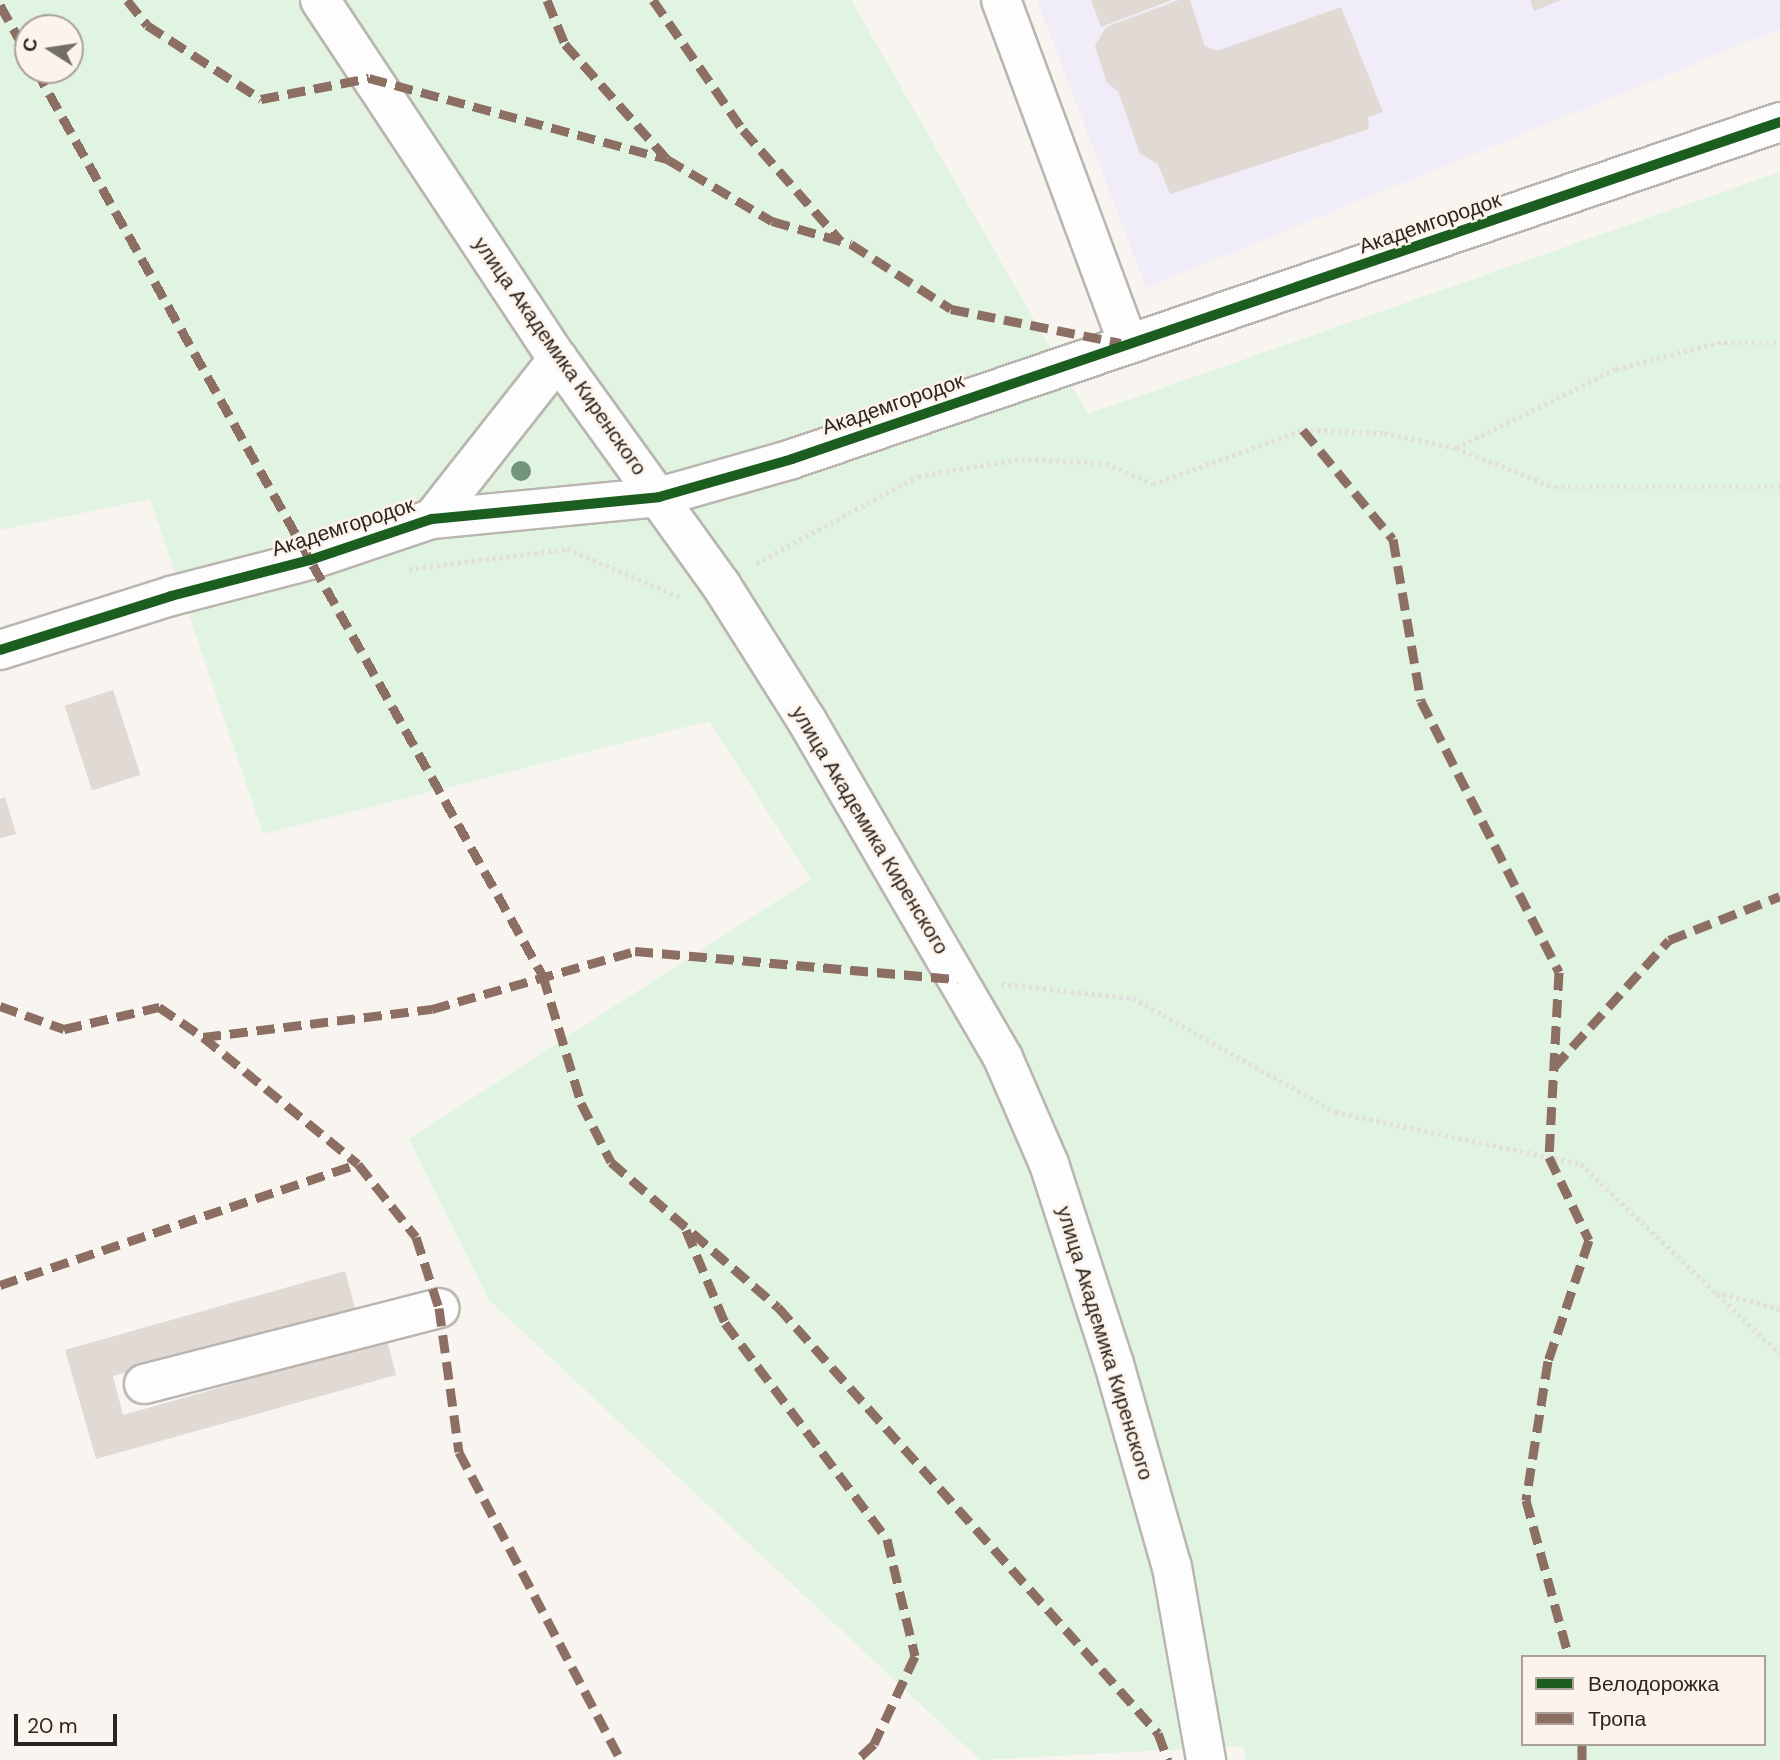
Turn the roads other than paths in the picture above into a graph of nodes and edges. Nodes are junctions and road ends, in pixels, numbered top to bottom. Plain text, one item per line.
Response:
1 (320, 0) edge
2 (1001, 0) edge
3 (1780, 122) edge
4 (1128, 344) junction
5 (558, 359) junction
6 (659, 497) junction
7 (432, 519) junction
8 (0, 650) edge
9 (439, 1308) dead end
10 (144, 1384) dead end
11 (1206, 1760) edge

1 - 5 street, улица Академика Киренского
2 - 4 street
3 - 4 street, Академгородок
4 - 6 street, Академгородок
5 - 6 street, улица Академика Киренского
5 - 7 street, Академгородок
6 - 7 street, Академгородок
6 - 11 street, улица Академика Киренского
7 - 8 street, Академгородок
9 - 10 street

